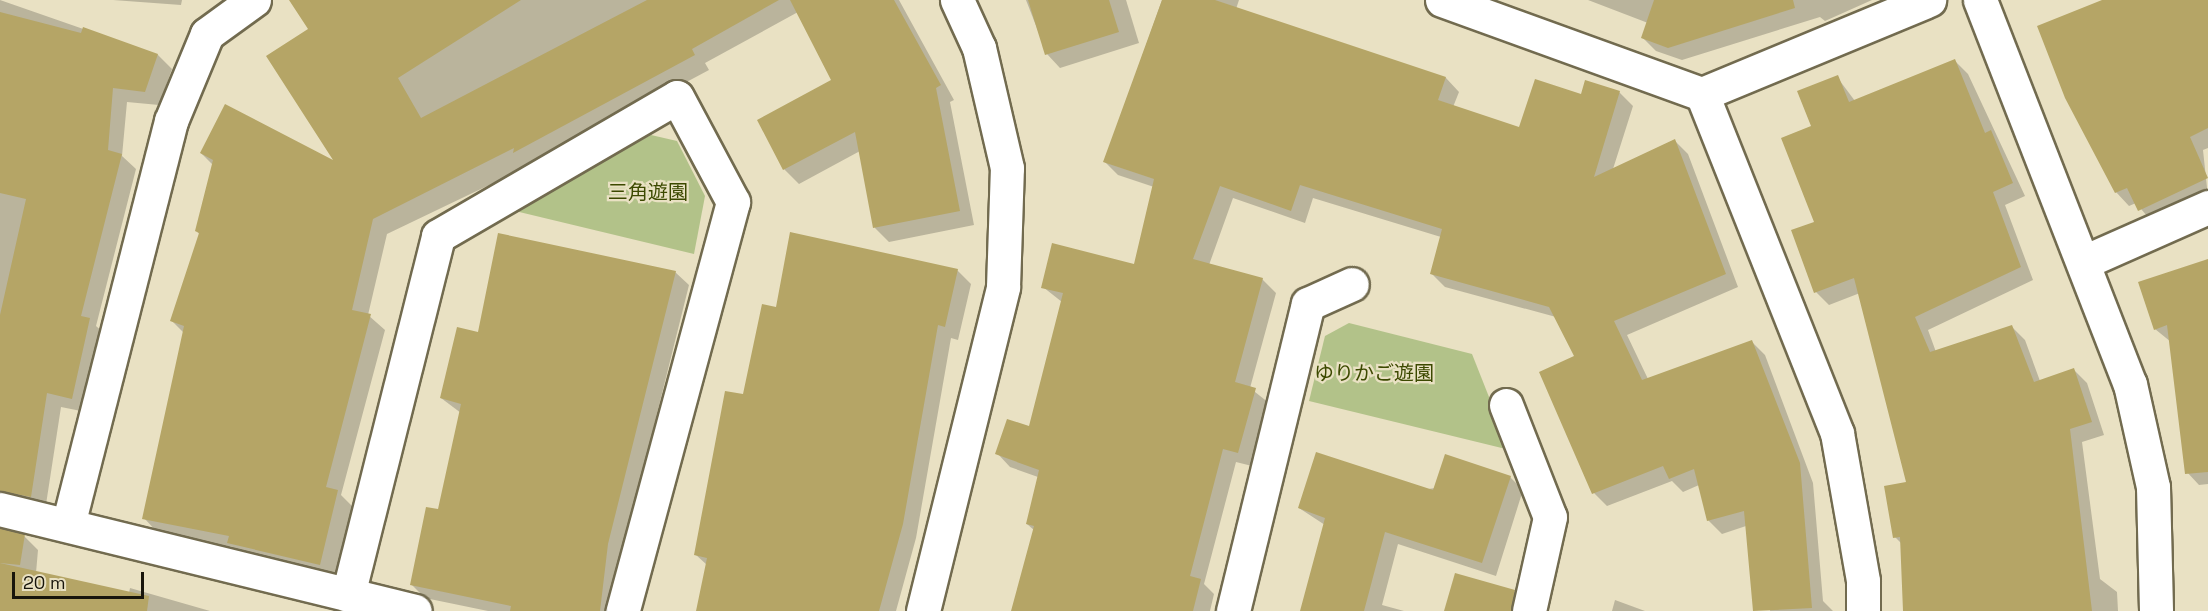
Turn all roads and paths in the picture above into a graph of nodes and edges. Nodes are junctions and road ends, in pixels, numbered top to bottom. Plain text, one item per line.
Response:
1 (254, 0) edge
2 (957, 0) edge
3 (1442, 0) edge
4 (1929, 0) edge
5 (1980, 0) edge
6 (1702, 94) junction
7 (2208, 207) edge
8 (2084, 262) junction
9 (1352, 284) dead end
10 (1506, 405) dead end
11 (0, 509) edge
12 (68, 525) junction
13 (348, 595) junction
14 (415, 611) edge
15 (623, 611) edge
16 (923, 611) edge
17 (1233, 611) edge
18 (1529, 611) edge
19 (1863, 611) edge
20 (2156, 611) edge

1 - 12 street
2 - 16 street
3 - 6 street
4 - 6 street
5 - 8 street
6 - 19 street
7 - 8 street
8 - 20 street
9 - 17 street
10 - 18 street
11 - 12 street
12 - 13 street
13 - 14 street
13 - 15 street

